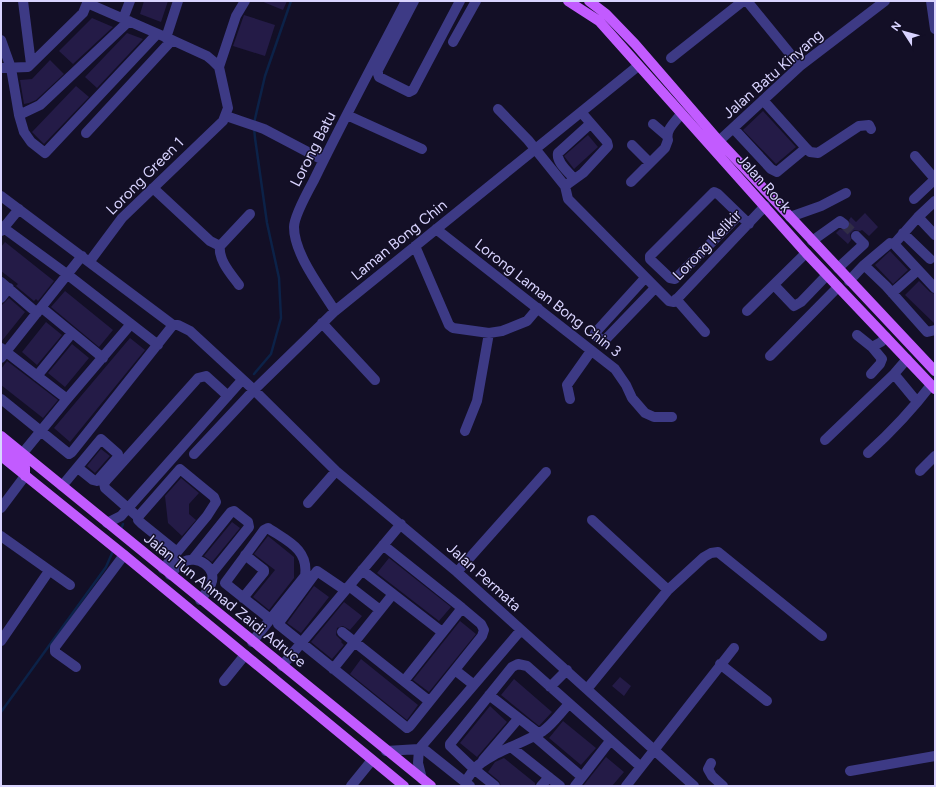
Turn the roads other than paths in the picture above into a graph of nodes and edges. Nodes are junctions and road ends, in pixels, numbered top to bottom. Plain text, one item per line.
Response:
1 (23, 1) edge
2 (130, 1) edge
3 (178, 1) edge
4 (245, 1) edge
5 (406, 1) edge
6 (414, 1) edge
7 (460, 1) edge
8 (476, 1) edge
9 (568, 1) edge
10 (589, 1) edge
11 (743, 1) edge
12 (747, 1) edge
13 (885, 1) edge
14 (931, 1) edge
15 (87, 2) edge
16 (597, 4) edge
17 (126, 20) junction
18 (935, 29) edge
19 (165, 37) junction
20 (1, 40) edge
21 (453, 42) dead end
22 (670, 58) dead end
23 (31, 64) junction
24 (638, 66) junction
25 (800, 66) junction
26 (219, 67) junction
27 (6, 68) edge
28 (763, 100) junction
29 (498, 109) dead end
30 (581, 112) junction
31 (681, 114) junction
32 (19, 115) junction
33 (347, 115) junction
34 (226, 116) junction
35 (590, 124) junction
36 (653, 124) dead end
37 (733, 128) junction
38 (871, 129) dead end
39 (86, 133) dead end
40 (667, 136) junction
41 (719, 141) junction
42 (632, 145) dead end
43 (806, 148) junction
44 (422, 149) dead end
45 (535, 149) junction
46 (915, 156) dead end
47 (324, 160) junction
48 (650, 163) junction
49 (574, 179) junction
50 (935, 179) edge
51 (631, 182) dead end
52 (565, 186) junction
53 (153, 188) junction
54 (846, 193) dead end
55 (1, 196) edge
56 (914, 199) dead end
57 (935, 202) edge
58 (765, 206) junction
59 (19, 209) junction
60 (250, 214) dead end
61 (739, 214) junction
62 (790, 217) junction
63 (918, 217) junction
64 (749, 224) junction
65 (844, 224) dead end
66 (2, 228) edge
67 (436, 229) junction
68 (903, 233) junction
69 (935, 235) edge
70 (856, 236) tunnel mouth
71 (812, 241) junction
72 (894, 244) junction
73 (220, 246) junction
74 (415, 246) junction
75 (806, 253) junction
76 (86, 259) junction
77 (930, 259) dead end
78 (655, 264) junction
79 (864, 265) junction
80 (838, 268) junction
81 (918, 270) junction
82 (68, 275) junction
83 (827, 275) junction
84 (645, 277) junction
85 (849, 281) junction
86 (5, 285) edge
87 (239, 285) dead end
88 (774, 285) junction
89 (838, 287) junction
90 (655, 288) junction
91 (935, 288) edge
92 (892, 293) junction
93 (1, 298) edge
94 (672, 300) junction
95 (538, 308) junction
96 (40, 310) junction
97 (335, 311) junction
98 (747, 311) dead end
99 (322, 323) junction
100 (131, 324) junction
101 (174, 325) junction
102 (935, 330) edge
103 (705, 332) dead end
104 (72, 333) junction
105 (489, 333) junction
106 (857, 335) dead end
107 (886, 337) junction
108 (158, 345) junction
109 (872, 347) junction
110 (591, 351) junction
111 (3, 352) edge
112 (770, 356) dead end
113 (103, 358) junction
114 (907, 359) junction
115 (933, 366) edge
116 (871, 374) dead end
117 (894, 374) junction
118 (37, 376) junction
119 (242, 380) junction
120 (375, 380) dead end
121 (933, 387) edge
122 (254, 390) junction
123 (228, 396) junction
124 (1, 399) edge
125 (67, 399) junction
126 (570, 399) dead end
127 (918, 401) junction
128 (672, 417) dead end
129 (41, 431) junction
130 (465, 431) dead end
131 (1, 436) edge
132 (825, 440) dead end
133 (1, 446) edge
134 (22, 454) junction
135 (194, 454) dead end
136 (868, 454) dead end
137 (1, 456) edge
138 (935, 456) edge
139 (78, 468) dead end
140 (336, 471) junction
141 (920, 471) dead end
142 (546, 472) dead end
143 (25, 476) junction
144 (62, 486) junction
145 (3, 501) edge
146 (308, 503) dead end
147 (128, 508) junction
148 (138, 517) junction
149 (592, 520) dead end
150 (107, 523) junction
151 (401, 524) junction
152 (1, 536) edge
153 (383, 545) junction
154 (117, 550) junction
155 (177, 552) junction
156 (245, 555) junction
157 (194, 558) junction
158 (306, 569) junction
159 (362, 570) junction
160 (49, 571) junction
161 (166, 572) junction
162 (316, 572) junction
163 (457, 572) junction
164 (212, 573) junction
165 (70, 585) dead end
166 (347, 588) junction
167 (668, 590) junction
168 (393, 594) junction
169 (243, 598) junction
170 (200, 600) junction
171 (462, 608) junction
172 (380, 610) junction
173 (270, 619) junction
174 (522, 630) junction
175 (342, 632) dead end
176 (442, 632) junction
177 (822, 636) dead end
178 (1, 641) edge
179 (252, 642) junction
180 (355, 642) junction
181 (301, 643) junction
182 (734, 648) dead end
183 (245, 655) junction
184 (720, 664) junction
185 (282, 666) junction
186 (76, 667) dead end
187 (333, 669) junction
188 (455, 670) junction
189 (567, 670) junction
190 (224, 681) dead end
191 (404, 681) junction
192 (474, 685) junction
193 (550, 687) junction
194 (587, 689) junction
195 (489, 695) junction
196 (767, 700) dead end
197 (429, 701) junction
198 (569, 704) junction
199 (452, 711) junction
200 (518, 719) junction
201 (466, 723) junction
202 (536, 735) junction
203 (610, 741) junction
204 (511, 747) junction
205 (420, 748) junction
206 (654, 750) junction
207 (386, 751) junction
208 (935, 756) edge
209 (372, 760) junction
210 (710, 763) dead end
211 (477, 767) junction
212 (641, 767) junction
213 (850, 771) dead end
214 (582, 776) junction
215 (549, 777) junction
216 (422, 779) junction
217 (468, 784) edge
218 (402, 785) edge
219 (352, 786) edge
220 (431, 786) edge
221 (495, 786) edge
222 (541, 786) edge
223 (560, 786) edge
224 (575, 786) edge
225 (626, 786) edge
226 (694, 786) edge
227 (723, 786) edge

1 - 23 street
2 - 17 street
3 - 19 street
4 - 26 street
5 - 33 street, Lorong Batu
6 - 7 street
8 - 21 street
9 - 24 main road, Jalan Rock
10 - 16 main road, Jalan Rock
11 - 22 street
12 - 25 street
13 - 25 street, Jalan Batu Kinyang
14 - 18 street
15 - 17 street
15 - 23 street
16 - 41 main road, Jalan Rock
17 - 19 street
17 - 32 street
19 - 26 street
19 - 32 street
19 - 39 street
20 - 27 street
23 - 27 street
24 - 30 street, Laman Bong Chin
24 - 31 main road, Jalan Rock
25 - 28 street, Jalan Batu Kinyang
26 - 34 street
27 - 32 street
28 - 37 street, Jalan Batu Kinyang
28 - 43 street
29 - 45 street
30 - 35 street
30 - 45 street, Laman Bong Chin
31 - 40 street
31 - 58 main road, Jalan Rock
33 - 44 street
33 - 47 street, Lorong Batu
34 - 47 street
34 - 53 street, Lorong Green 1
35 - 49 street
35 - 49 street
36 - 40 street
37 - 41 street, Jalan Batu Kinyang
37 - 43 street
38 - 43 street
40 - 48 street
41 - 62 main road, Jalan Rock
42 - 48 street
45 - 52 street
45 - 67 street, Laman Bong Chin
46 - 50 street
47 - 97 street, Lorong Batu
48 - 51 street
49 - 52 street
50 - 56 street
52 - 84 street
53 - 73 street
53 - 76 street, Lorong Green 1
54 - 62 street
55 - 59 street, Jalan Permata
57 - 63 street
58 - 64 street, Lorong Kelikir
58 - 75 main road, Jalan Rock
59 - 66 street
59 - 76 street, Jalan Permata
60 - 73 street
61 - 64 street
61 - 78 street
61 - 78 street
62 - 71 main road, Jalan Rock
63 - 68 street
63 - 69 street
64 - 94 street, Lorong Kelikir
65 - 71 street
66 - 82 street
67 - 74 street, Laman Bong Chin
67 - 95 street, Lorong Laman Bong Chin 3
68 - 72 street
68 - 77 street
70 - 80 street
71 - 80 main road, Jalan Rock
72 - 79 street
72 - 81 street
73 - 87 street
74 - 97 street, Laman Bong Chin
74 - 105 street
75 - 83 main road, Jalan Rock
75 - 88 street
76 - 82 street, Lorong Green 1
76 - 101 street, Jalan Permata
78 - 84 street
79 - 85 street
79 - 92 street
80 - 85 main road, Jalan Rock
81 - 91 street
81 - 92 street
82 - 96 street, Lorong Green 1
82 - 100 street
83 - 88 street
83 - 89 main road, Jalan Rock
84 - 90 street
84 - 90 street
85 - 115 main road, Jalan Rock
86 - 93 street
86 - 96 street
88 - 98 street
89 - 107 main road, Jalan Rock
89 - 112 street
90 - 94 street
92 - 102 street
94 - 103 street
95 - 105 street
95 - 110 street, Lorong Laman Bong Chin 3
96 - 104 street
96 - 111 street, Lorong Green 1
97 - 99 street, Laman Bong Chin
99 - 120 street
99 - 122 street, Laman Bong Chin
100 - 108 street
100 - 113 street
101 - 108 street
101 - 119 street, Jalan Permata
104 - 113 street
104 - 118 street
105 - 130 street
106 - 109 street
107 - 109 street
107 - 114 main road, Jalan Rock
108 - 129 street
109 - 116 street
110 - 126 street
110 - 128 street, Lorong Laman Bong Chin 3
111 - 118 street
113 - 125 street
114 - 117 street
114 - 121 main road, Jalan Rock
117 - 127 street
117 - 132 street
118 - 125 street
119 - 122 street, Jalan Permata
119 - 123 street
121 - 127 street
122 - 135 street, Laman Bong Chin
122 - 140 street, Jalan Permata
123 - 147 street
123 - 147 street
124 - 129 street
125 - 129 street
127 - 136 street
129 - 134 street
131 - 134 main road, Jalan Tun Ahmad Zaidi Adruce
133 - 143 main road
134 - 144 main road, Jalan Tun Ahmad Zaidi Adruce
137 - 143 main road, Jalan Tun Ahmad Zaidi Adruce
138 - 141 street
139 - 144 street
140 - 146 street
140 - 151 street, Jalan Permata
142 - 163 street
143 - 145 street
143 - 154 main road, Jalan Tun Ahmad Zaidi Adruce
144 - 150 main road, Jalan Tun Ahmad Zaidi Adruce
147 - 148 street
147 - 150 street
148 - 155 street
148 - 155 street
149 - 167 street
150 - 161 main road, Jalan Tun Ahmad Zaidi Adruce
151 - 153 street
151 - 163 street, Jalan Permata
152 - 160 street
153 - 159 street
153 - 171 street
154 - 183 main road, Jalan Tun Ahmad Zaidi Adruce
154 - 186 street
155 - 161 street
156 - 158 street
156 - 169 street
156 - 169 street
157 - 161 street
157 - 164 street
157 - 164 street
158 - 162 street
158 - 173 street
159 - 166 street
159 - 168 street
160 - 165 street
160 - 178 street
161 - 170 main road, Jalan Tun Ahmad Zaidi Adruce
162 - 166 street
162 - 181 street
163 - 174 street, Jalan Permata
164 - 170 street
166 - 172 street
166 - 181 street
167 - 177 street
167 - 194 street
168 - 172 street
168 - 176 street
169 - 173 street
170 - 179 main road, Jalan Tun Ahmad Zaidi Adruce
171 - 176 street
171 - 188 street
172 - 180 street
173 - 179 street
174 - 189 street, Jalan Permata
174 - 192 street
175 - 180 street
176 - 191 street
179 - 185 main road, Jalan Tun Ahmad Zaidi Adruce
180 - 187 street
180 - 191 street
181 - 185 street
181 - 187 street
182 - 184 street
183 - 190 street
183 - 209 main road, Jalan Tun Ahmad Zaidi Adruce
184 - 196 street
184 - 206 street
185 - 207 main road, Jalan Tun Ahmad Zaidi Adruce
187 - 197 street
188 - 192 street
188 - 197 street
189 - 193 street
189 - 194 street, Jalan Permata
191 - 197 street
192 - 199 street
193 - 195 street
193 - 198 street
194 - 206 street, Jalan Permata
195 - 200 street
195 - 201 street
198 - 202 street
198 - 203 street
199 - 201 street
199 - 205 street
200 - 202 street
200 - 211 street
201 - 211 street
202 - 204 street
202 - 214 street
203 - 212 street
203 - 214 street
204 - 211 street
204 - 215 street
205 - 207 street
205 - 216 street
205 - 217 street
206 - 212 street
206 - 226 street, Jalan Permata
207 - 216 main road, Jalan Tun Ahmad Zaidi Adruce
208 - 213 street
209 - 218 main road, Jalan Tun Ahmad Zaidi Adruce
209 - 219 street
210 - 227 street
211 - 217 street
211 - 221 street
212 - 225 street
214 - 224 street
215 - 222 street
215 - 223 street
216 - 220 main road, Jalan Tun Ahmad Zaidi Adruce

